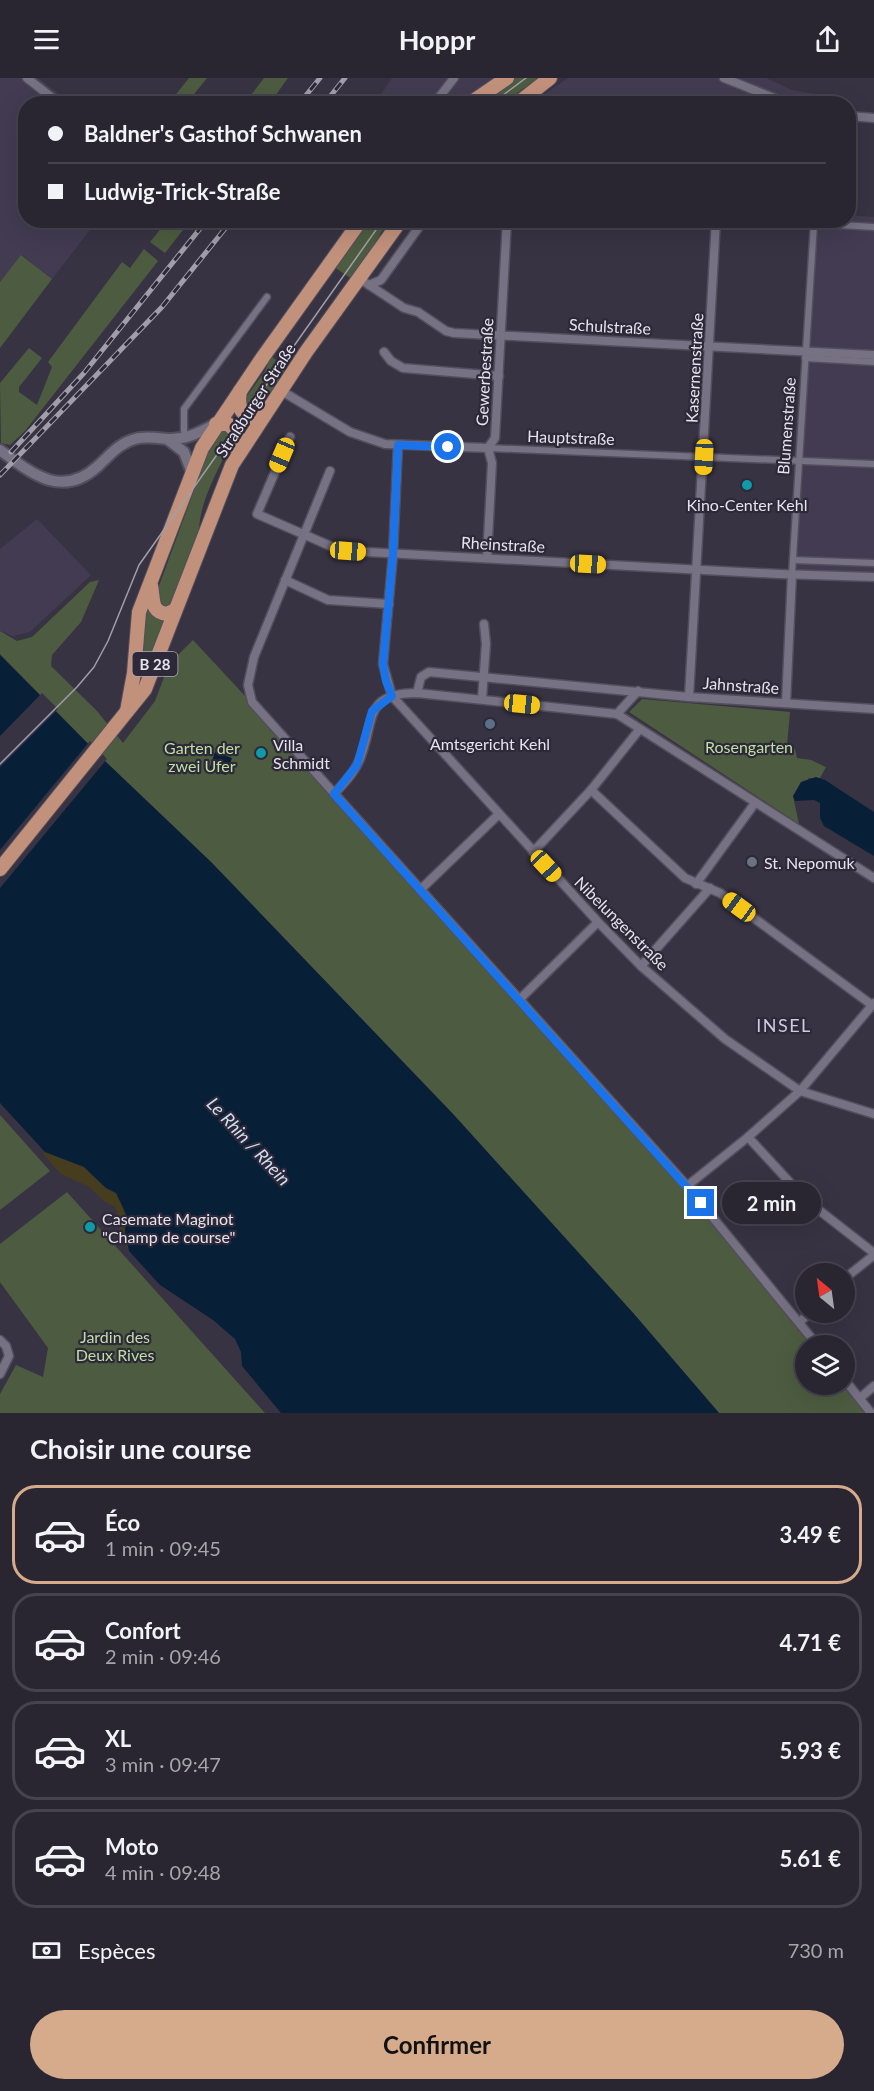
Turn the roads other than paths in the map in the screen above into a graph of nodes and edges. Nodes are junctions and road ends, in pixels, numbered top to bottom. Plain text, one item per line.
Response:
1 (27, 78) edge
2 (454, 78) edge
3 (507, 78) edge
4 (550, 78) edge
5 (724, 78) edge
6 (50, 96) edge
7 (440, 96) edge
8 (481, 96) edge
9 (527, 96) edge
10 (769, 96) edge
11 (856, 117) edge
12 (874, 118) edge
13 (856, 226) edge
14 (874, 227) edge
15 (355, 228) edge
16 (395, 228) edge
17 (418, 228) edge
18 (507, 228) edge
19 (716, 228) edge
20 (814, 228) edge
21 (364, 282) junction
22 (267, 297) dead end
23 (502, 334) junction
24 (710, 346) junction
25 (384, 352) dead end
26 (805, 355) junction
27 (874, 355) edge
28 (874, 362) edge
29 (499, 376) junction
30 (240, 390) junction
31 (280, 390) junction
32 (261, 418) junction
33 (216, 424) junction
34 (184, 431) dead end
35 (290, 437) dead end
36 (167, 439) junction
37 (398, 445) junction
38 (488, 448) junction
39 (0, 450) edge
40 (238, 453) junction
41 (704, 457) junction
42 (798, 460) junction
43 (874, 464) edge
44 (330, 471) dead end
45 (192, 473) junction
46 (303, 534) junction
47 (393, 554) junction
48 (487, 558) junction
49 (793, 560) junction
50 (874, 564) edge
51 (697, 570) junction
52 (792, 574) junction
53 (874, 577) edge
54 (285, 580) junction
55 (150, 582) junction
56 (389, 604) junction
57 (175, 610) junction
58 (484, 624) dead end
59 (484, 677) junction
60 (638, 691) junction
61 (417, 693) junction
62 (392, 696) junction
63 (689, 697) junction
64 (482, 699) junction
65 (786, 703) junction
66 (874, 709) edge
67 (127, 713) junction
68 (617, 714) junction
69 (639, 730) junction
70 (591, 790) junction
71 (334, 794) junction
72 (755, 804) junction
73 (499, 814) junction
74 (533, 852) junction
75 (0, 869) edge
76 (874, 878) edge
77 (696, 884) junction
78 (710, 888) junction
79 (420, 890) junction
80 (598, 922) junction
81 (641, 966) junction
82 (520, 999) junction
83 (873, 1004) edge
84 (800, 1091) junction
85 (874, 1114) edge
86 (748, 1137) junction
87 (687, 1186) junction
88 (874, 1254) edge
89 (855, 1270) edge
90 (795, 1316) edge
91 (0, 1340) edge
92 (0, 1374) edge
93 (874, 1386) edge
94 (855, 1392) edge
95 (860, 1398) junction
96 (871, 1413) edge

1 - 6 street
2 - 7 street
3 - 8 main road
4 - 9 main road
5 - 10 street
11 - 12 street
13 - 14 street
15 - 30 main road, Straßburger Straße / B 28
16 - 21 main road, Straßburger Straße / B 28
17 - 21 street
18 - 23 street, Gewerbestraße
19 - 24 street, Kasernenstraße
20 - 26 street, Blumenstraße
21 - 23 street, Schulstraße
21 - 31 main road, Straßburger Straße / B 28
22 - 34 street
23 - 24 street, Schulstraße
23 - 29 street, Gewerbestraße
24 - 26 street, Schulstraße
24 - 41 street, Kasernenstraße
25 - 29 street
26 - 27 street, Schulstraße
26 - 28 street
26 - 42 street, Blumenstraße
29 - 38 street, Gewerbestraße
30 - 32 main road
30 - 33 main road, Straßburger Straße / B 28
31 - 32 main road, Straßburger Straße / B 28
31 - 37 street, Hauptstraße
32 - 40 main road, Straßburger Straße / B 28
33 - 36 street
33 - 40 main road
33 - 45 main road, Straßburger Straße / B 28
35 - 46 street, Rheinstraße
36 - 39 street
36 - 45 street
37 - 38 street, Hauptstraße
37 - 47 street
38 - 41 street, Hauptstraße
38 - 48 street, Gewerbestraße
40 - 57 main road, Straßburger Straße / B 28
41 - 42 street, Hauptstraße
41 - 51 street, Kasernenstraße
42 - 43 street, Hauptstraße
42 - 49 street, Blumenstraße
44 - 46 street
45 - 55 main road, Straßburger Straße / B 28
46 - 47 street, Rheinstraße
46 - 54 street
47 - 48 street, Rheinstraße
47 - 56 street
48 - 51 street, Rheinstraße
49 - 50 street
49 - 52 street, Blumenstraße
51 - 52 street, Rheinstraße
51 - 63 street, Kasernenstraße
52 - 53 street, Rheinstraße
52 - 65 street, Blumenstraße
54 - 56 street
54 - 71 street
55 - 57 main road
55 - 67 main road, Straßburger Straße / B 28
56 - 62 street
57 - 67 main road, Straßburger Straße / B 28
58 - 59 street
59 - 60 street, Jahnstraße
59 - 61 street, Jahnstraße
59 - 64 street
60 - 63 street, Jahnstraße
60 - 68 street
61 - 62 street
61 - 64 street
62 - 71 street
62 - 73 street, Nibelungenstraße
63 - 65 street, Jahnstraße
64 - 68 street
65 - 66 street, Jahnstraße
67 - 75 main road, Straßburger Straße
68 - 69 street
69 - 70 street
69 - 72 street
70 - 74 street
70 - 77 street
71 - 79 street
72 - 76 street
72 - 77 street
73 - 74 street, Nibelungenstraße
73 - 79 street
74 - 80 street, Nibelungenstraße
77 - 78 street
78 - 81 street
78 - 83 street
79 - 82 street
80 - 81 street, Nibelungenstraße
80 - 82 street
81 - 84 street, Nibelungenstraße
82 - 87 street
83 - 84 street
84 - 85 street, Nibelungenstraße
84 - 86 street
86 - 87 street
86 - 88 street
87 - 90 street
88 - 89 street
91 - 92 street
93 - 95 street
94 - 95 street
95 - 96 street

